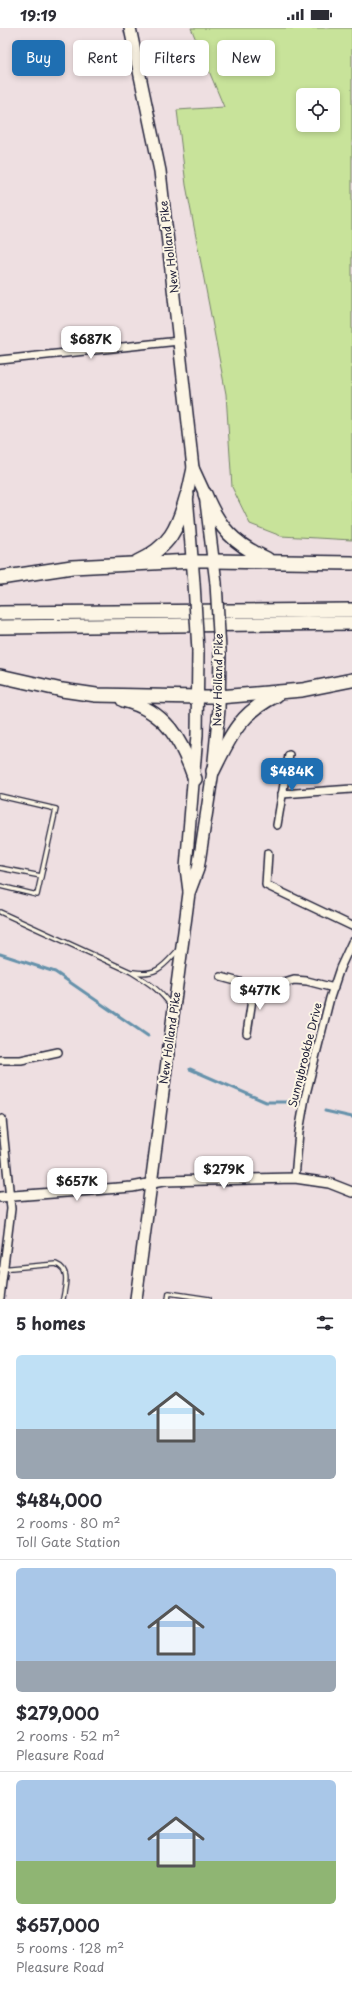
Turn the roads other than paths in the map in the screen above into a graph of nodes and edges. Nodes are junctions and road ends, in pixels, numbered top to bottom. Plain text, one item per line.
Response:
1 (130, 28) edge
2 (179, 341) junction
3 (0, 360) edge
4 (193, 468) junction
5 (205, 494) junction
6 (187, 496) junction
7 (213, 561) junction
8 (273, 561) junction
9 (192, 562) junction
10 (352, 563) edge
11 (132, 564) junction
12 (0, 578) edge
13 (352, 610) edge
14 (0, 613) edge
15 (352, 623) edge
16 (0, 627) edge
17 (0, 676) edge
18 (352, 680) edge
19 (282, 692) junction
20 (113, 697) junction
21 (199, 697) junction
22 (219, 697) junction
23 (289, 755) dead end
24 (213, 771) junction
25 (194, 779) junction
26 (352, 789) edge
27 (282, 794) junction
28 (0, 796) edge
29 (276, 825) dead end
30 (268, 853) dead end
31 (0, 868) edge
32 (42, 876) junction
33 (0, 886) edge
34 (189, 893) junction
35 (0, 912) edge
36 (352, 926) edge
37 (352, 942) edge
38 (182, 945) junction
39 (131, 972) junction
40 (222, 977) dead end
41 (254, 986) junction
42 (334, 988) junction
43 (174, 1010) junction
44 (247, 1033) dead end
45 (58, 1052) dead end
46 (0, 1060) edge
47 (2, 1119) dead end
48 (295, 1178) junction
49 (151, 1183) junction
50 (352, 1192) edge
51 (11, 1196) junction
52 (0, 1197) edge
53 (2, 1269) edge
54 (0, 1298) edge
55 (63, 1299) edge
56 (136, 1299) edge
57 (168, 1299) edge
58 (209, 1299) edge

1 - 2 main road, New Holland Pike
2 - 3 street
2 - 4 main road, New Holland Pike
4 - 5 main road, New Holland Pike
4 - 6 main road, New Holland Pike
5 - 7 main road, New Holland Pike
5 - 8 highway
6 - 9 main road, New Holland Pike
6 - 11 highway
7 - 8 highway
7 - 9 main road
7 - 22 main road, New Holland Pike, bridge
8 - 10 highway
9 - 11 highway
9 - 21 main road, New Holland Pike, bridge
11 - 12 highway
13 - 14 highway
15 - 16 highway
17 - 20 highway
18 - 19 highway
19 - 22 highway
19 - 24 highway
20 - 21 highway
20 - 25 highway
21 - 22 main road
21 - 25 main road, New Holland Pike
22 - 24 main road, New Holland Pike
23 - 27 street
24 - 34 main road, New Holland Pike
25 - 34 main road, New Holland Pike
26 - 27 street
27 - 29 street
28 - 32 lane
30 - 36 street
31 - 32 lane
32 - 33 lane
34 - 38 main road, New Holland Pike
35 - 39 lane
37 - 42 street, Sunnybrookbe Drive
38 - 39 lane
38 - 43 main road, New Holland Pike
39 - 43 lane
40 - 41 street
41 - 42 street
41 - 44 street
42 - 48 street, Sunnybrookbe Drive
43 - 49 main road, New Holland Pike
45 - 46 street
47 - 51 street
48 - 49 street
48 - 50 street
49 - 51 street
49 - 56 main road, New Holland Pike
51 - 52 street
51 - 53 street
53 - 54 street
53 - 55 lane
57 - 58 lane

